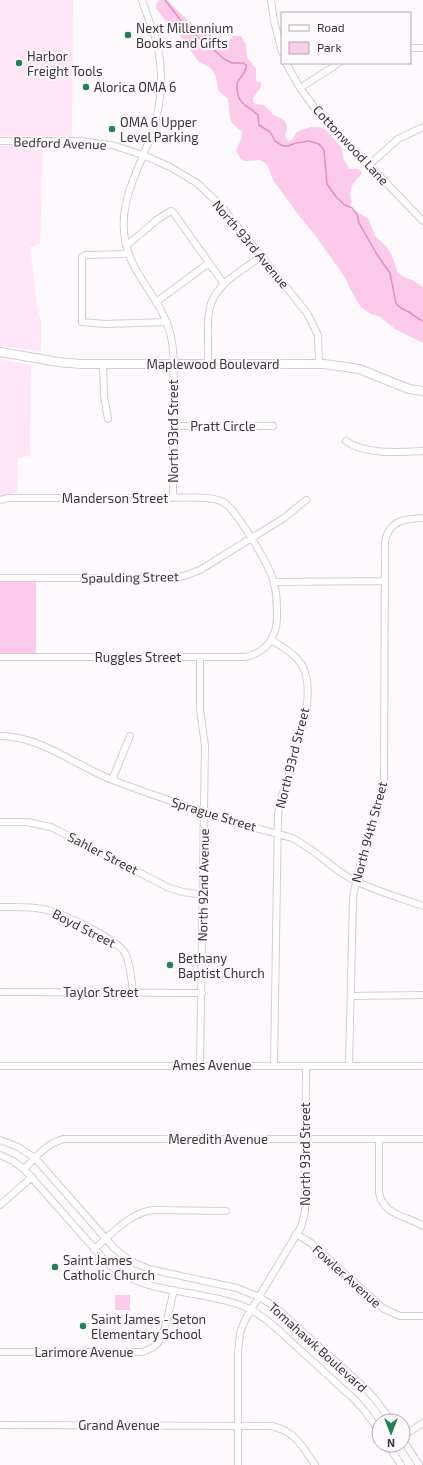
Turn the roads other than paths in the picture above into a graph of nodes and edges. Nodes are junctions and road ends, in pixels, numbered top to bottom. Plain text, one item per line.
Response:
1 (142, 0) edge
2 (271, 0) edge
3 (281, 48) edge
4 (411, 48) edge
5 (423, 48) edge
6 (287, 64) edge
7 (337, 64) edge
8 (300, 88) junction
9 (423, 127) edge
10 (0, 140) edge
11 (143, 155) junction
12 (369, 165) junction
13 (422, 218) edge
14 (126, 246) junction
15 (128, 254) junction
16 (262, 256) junction
17 (209, 263) junction
18 (224, 284) junction
19 (156, 302) junction
20 (166, 322) junction
21 (0, 352) edge
22 (103, 364) junction
23 (174, 364) junction
24 (208, 364) junction
25 (319, 364) junction
26 (423, 391) edge
27 (108, 419) dead end
28 (174, 426) junction
29 (273, 426) dead end
30 (346, 441) dead end
31 (423, 451) edge
32 (173, 498) junction
33 (0, 500) edge
34 (306, 500) dead end
35 (423, 518) edge
36 (250, 539) junction
37 (0, 578) edge
38 (385, 581) junction
39 (274, 582) junction
40 (271, 640) junction
41 (0, 657) edge
42 (200, 657) junction
43 (0, 736) edge
44 (130, 736) dead end
45 (112, 780) junction
46 (204, 812) junction
47 (0, 822) edge
48 (277, 834) junction
49 (356, 881) junction
50 (203, 895) junction
51 (423, 906) edge
52 (0, 907) edge
53 (0, 992) edge
54 (133, 992) junction
55 (202, 993) junction
56 (423, 995) edge
57 (351, 996) junction
58 (200, 1065) junction
59 (349, 1065) junction
60 (0, 1066) edge
61 (274, 1066) junction
62 (306, 1066) junction
63 (423, 1066) edge
64 (306, 1139) junction
65 (379, 1139) junction
66 (423, 1139) edge
67 (0, 1140) edge
68 (0, 1155) edge
69 (35, 1158) junction
70 (24, 1170) junction
71 (32, 1177) junction
72 (0, 1205) edge
73 (226, 1211) dead end
74 (423, 1226) edge
75 (296, 1234) junction
76 (106, 1239) junction
77 (94, 1249) junction
78 (174, 1290) junction
79 (259, 1297) junction
80 (251, 1310) junction
81 (423, 1316) edge
82 (0, 1352) edge
83 (385, 1413) edge
84 (371, 1420) edge
85 (423, 1423) edge
86 (0, 1425) edge
87 (238, 1426) junction
88 (411, 1431) edge
89 (411, 1452) edge
90 (394, 1453) edge
91 (238, 1465) edge
92 (315, 1465) edge
93 (401, 1465) edge
94 (419, 1465) edge

1 - 11 street, North 93rd Street
2 - 3 street
4 - 5 street
6 - 8 street, Cottonwood Lane
7 - 8 street
8 - 12 street, Cottonwood Lane
9 - 12 street
10 - 11 street, Bedford Avenue
11 - 14 street, North 93rd Street
11 - 16 street, North 93rd Avenue
12 - 13 street, Cottonwood Lane
14 - 15 street, North 93rd Street
14 - 17 street
15 - 19 street, North 93rd Street
15 - 20 street
16 - 18 street
16 - 25 street, North 93rd Avenue
17 - 18 street
17 - 19 street
18 - 24 street
19 - 20 street, North 93rd Street
20 - 23 street, North 93rd Street
21 - 22 street, Maplewood Boulevard
22 - 23 street, Maplewood Boulevard
22 - 27 street
23 - 24 street, Maplewood Boulevard
23 - 28 street, North 93rd Street
24 - 25 street, Maplewood Boulevard
25 - 26 street, Maplewood Boulevard
28 - 29 street, Pratt Circle
28 - 32 street, North 93rd Street
30 - 31 street
32 - 33 street, Manderson Street
32 - 36 street, Manderson Street
34 - 36 street, Spaulding Street
35 - 38 street, North 94th Street
36 - 37 street, Spaulding Street
36 - 39 street
38 - 39 street
38 - 49 street, North 94th Street
39 - 40 street
40 - 42 street, Ruggles Street
40 - 48 street, North 93rd Street
41 - 42 street, Ruggles Street
42 - 46 street, North 92nd Avenue
43 - 45 street, Sprague Street
44 - 45 street
45 - 46 street, Sprague Street
46 - 48 street, Sprague Street
46 - 50 street, North 92nd Avenue
47 - 50 street, Sahler Street
48 - 49 street, Sprague Street
48 - 61 street, North 93rd Street
49 - 51 street, Sprague Street
49 - 57 street, North 94th Street
50 - 55 street, North 92nd Avenue
52 - 54 street, Boyd Street
53 - 54 street, Taylor Street
54 - 55 street, Taylor Street
55 - 58 street, North 92nd Avenue
56 - 57 street
57 - 59 street, North 94th Street
58 - 60 street, Ames Avenue
58 - 61 street, Ames Avenue
59 - 62 street, Ames Avenue
59 - 63 street, Ames Avenue
61 - 62 street, Ames Avenue
62 - 64 street, North 93rd Street
64 - 65 street, Meredith Avenue
64 - 69 street, Meredith Avenue
64 - 75 street, North 93rd Street
65 - 66 street, Meredith Avenue
65 - 74 street
67 - 69 street, Tomahawk Boulevard
68 - 70 street, Tomahawk Boulevard
69 - 70 street, Meredith Avenue
69 - 76 street, Tomahawk Boulevard
70 - 71 street, Tomahawk Boulevard
71 - 72 street
71 - 77 street, Tomahawk Boulevard
73 - 76 street
75 - 79 street, North 93rd Street
75 - 81 street, Fowler Avenue
76 - 77 street
76 - 79 street, Tomahawk Boulevard
77 - 78 street, Tomahawk Boulevard
78 - 80 street, Tomahawk Boulevard
78 - 82 street, Larimore Avenue
79 - 80 street, North 93rd Street
79 - 83 street, Tomahawk Boulevard
80 - 84 street, Tomahawk Boulevard
80 - 87 street, North 93rd Street
85 - 88 street
86 - 87 street, Grand Avenue
87 - 91 street, North 93rd Street
87 - 92 street
89 - 94 street
90 - 93 street

